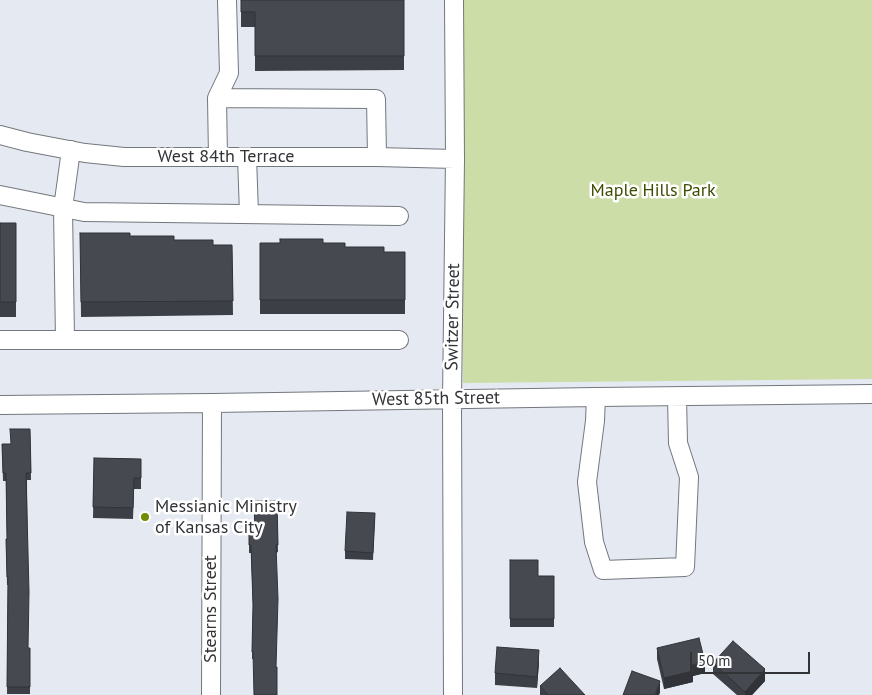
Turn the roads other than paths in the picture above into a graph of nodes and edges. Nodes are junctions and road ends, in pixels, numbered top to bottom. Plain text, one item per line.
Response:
1 (227, 0) edge
2 (454, 0) edge
3 (217, 98) junction
4 (0, 135) edge
5 (70, 150) junction
6 (218, 157) junction
7 (247, 157) junction
8 (377, 157) junction
9 (455, 159) junction
10 (0, 195) edge
11 (63, 208) junction
12 (249, 214) junction
13 (399, 216) dead end
14 (0, 340) edge
15 (65, 340) junction
16 (399, 340) dead end
17 (872, 394) edge
18 (677, 396) junction
19 (596, 397) junction
20 (452, 399) junction
21 (212, 403) junction
22 (0, 405) edge
23 (211, 695) edge
24 (453, 695) edge

1 - 3 street
2 - 9 street, Switzer Street
3 - 6 street
3 - 8 street
4 - 5 street, West 84th Terrace
5 - 6 street, West 84th Terrace
5 - 11 street
6 - 7 street, West 84th Terrace
7 - 8 street, West 84th Terrace
7 - 12 street
8 - 9 street, West 84th Terrace
9 - 20 street, Switzer Street
10 - 11 street
11 - 12 street
11 - 15 street
12 - 13 street
14 - 15 street
15 - 16 street
17 - 18 street, West 85th Street
18 - 19 street, West 85th Street
18 - 19 street
19 - 20 street, West 85th Street
20 - 21 street, West 85th Street
20 - 24 street, Switzer Street
21 - 22 street, West 85th Street
21 - 23 street, Stearns Street

